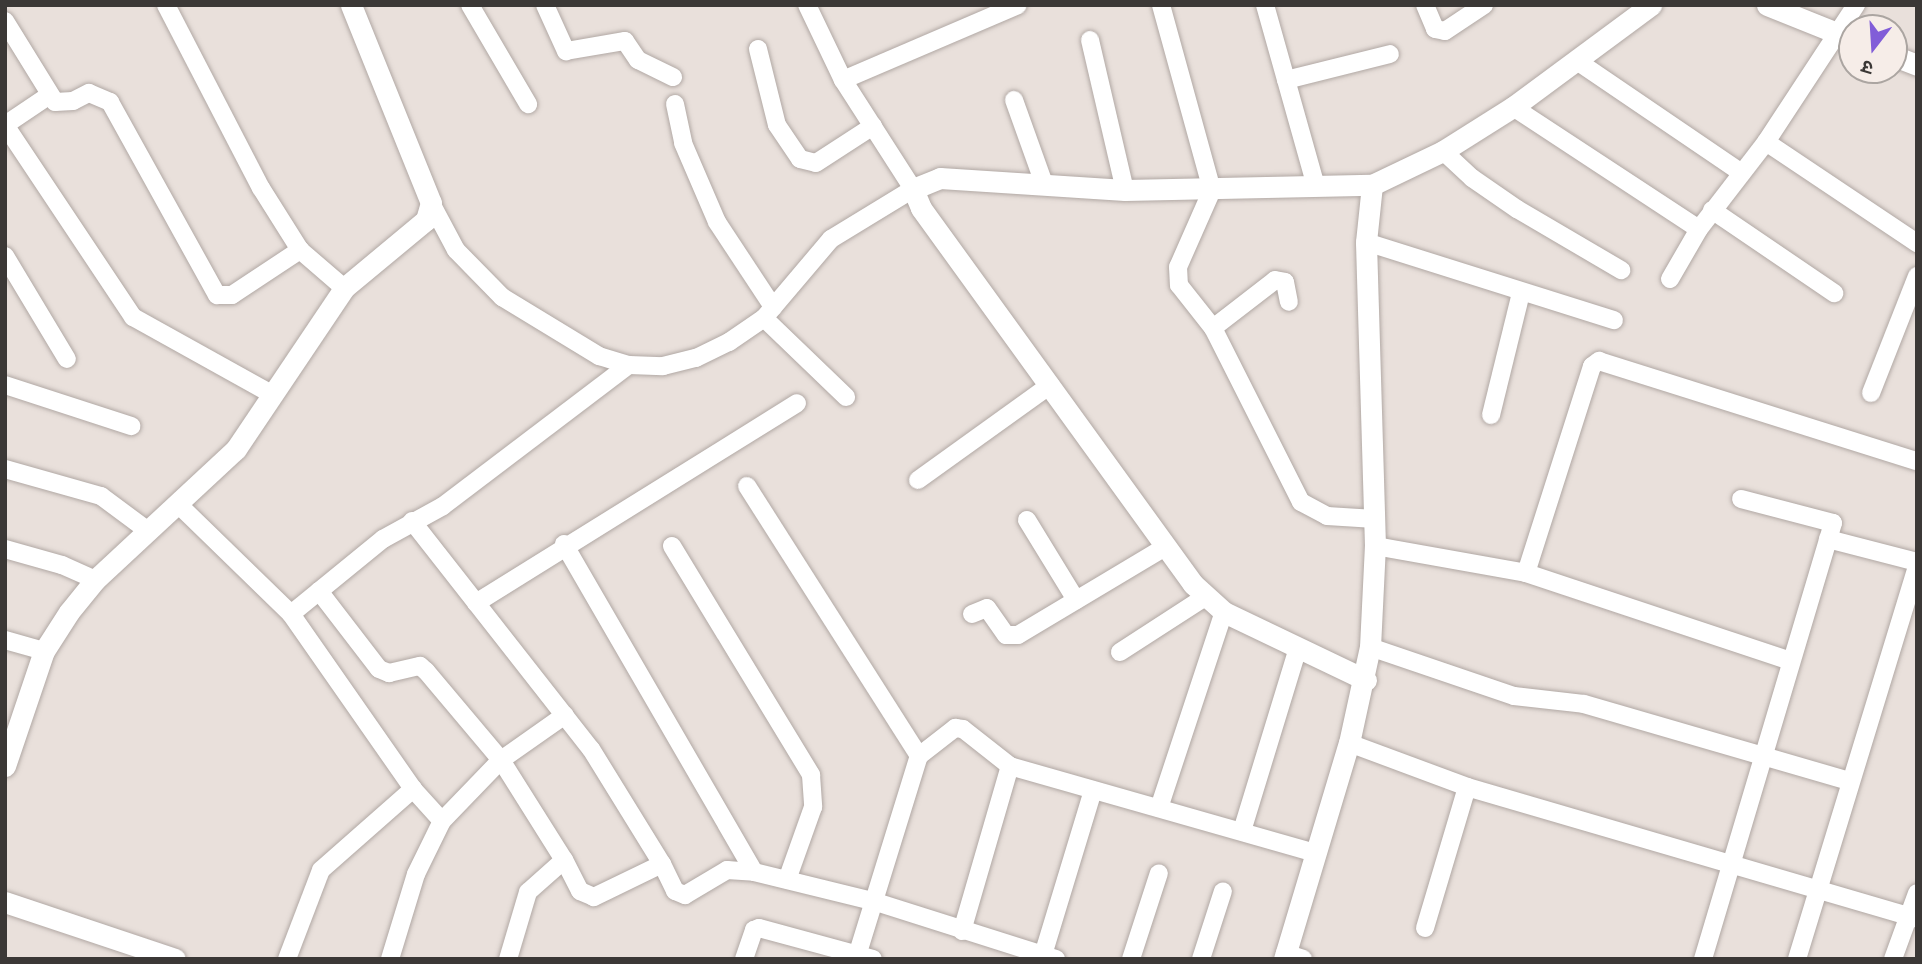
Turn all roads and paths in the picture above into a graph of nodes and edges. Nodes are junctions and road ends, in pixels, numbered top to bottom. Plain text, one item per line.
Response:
1 (166, 5) edge
2 (351, 5) edge
3 (470, 5) edge
4 (545, 5) edge
5 (807, 5) edge
6 (1018, 5) edge
7 (1161, 5) edge
8 (1265, 5) edge
9 (1425, 5) edge
10 (1484, 5) edge
11 (1651, 5) edge
12 (1767, 5) edge
13 (5, 21) edge
14 (1838, 33) edge
15 (1090, 40) dead end
16 (1838, 43) edge
17 (758, 49) dead end
18 (1390, 54) dead end
19 (1577, 61) junction
20 (673, 77) dead end
21 (843, 79) junction
22 (1286, 80) junction
23 (48, 96) junction
24 (1014, 100) dead end
25 (528, 104) dead end
26 (675, 104) dead end
27 (1513, 107) junction
28 (5, 125) edge
29 (873, 126) junction
30 (1766, 142) junction
31 (1443, 151) junction
32 (1742, 173) junction
33 (1044, 184) junction
34 (1372, 185) junction
35 (1316, 186) junction
36 (913, 190) junction
37 (1125, 190) junction
38 (1212, 190) junction
39 (430, 203) junction
40 (1712, 210) junction
41 (1699, 229) junction
42 (1366, 242) junction
43 (1917, 243) edge
44 (300, 250) junction
45 (5, 256) edge
46 (1621, 270) dead end
47 (1917, 276) edge
48 (1670, 279) dead end
49 (344, 288) junction
50 (1521, 293) junction
51 (1834, 293) dead end
52 (1289, 302) dead end
53 (769, 312) junction
54 (1614, 320) dead end
55 (1213, 328) junction
56 (67, 359) dead end
57 (629, 365) junction
58 (5, 385) edge
59 (1050, 385) junction
60 (1871, 393) dead end
61 (273, 395) junction
62 (846, 397) dead end
63 (797, 403) dead end
64 (1491, 415) dead end
65 (131, 426) dead end
66 (1917, 461) edge
67 (5, 469) edge
68 (918, 480) dead end
69 (747, 486) dead end
70 (1741, 499) dead end
71 (179, 505) junction
72 (1374, 519) junction
73 (1027, 520) dead end
74 (412, 521) junction
75 (147, 530) junction
76 (1828, 540) junction
77 (564, 544) junction
78 (672, 546) dead end
79 (1375, 546) junction
80 (1165, 547) junction
81 (5, 549) edge
82 (1917, 565) edge
83 (1527, 573) junction
84 (96, 580) junction
85 (319, 591) junction
86 (1205, 597) junction
87 (1076, 600) junction
88 (476, 603) junction
89 (1224, 612) junction
90 (291, 614) junction
91 (971, 614) dead end
92 (5, 639) edge
93 (1370, 647) junction
94 (1298, 649) junction
95 (44, 651) junction
96 (1120, 652) dead end
97 (1791, 661) junction
98 (1366, 680) junction
99 (565, 715) junction
100 (1349, 743) junction
101 (919, 756) junction
102 (1762, 757) junction
103 (501, 760) junction
104 (5, 766) edge
105 (1010, 766) junction
106 (1849, 781) junction
107 (1467, 787) junction
108 (413, 789) junction
109 (1093, 790) junction
110 (1159, 808) junction
111 (442, 821) junction
112 (1242, 831) junction
113 (1316, 853) junction
114 (564, 860) junction
115 (662, 864) junction
116 (1731, 866) junction
117 (754, 872) junction
118 (1159, 873) dead end
119 (787, 880) junction
120 (1816, 890) junction
121 (1223, 891) dead end
122 (1917, 893) edge
123 (5, 902) edge
124 (876, 902) junction
125 (1913, 918) edge
126 (1425, 928) dead end
127 (962, 931) junction
128 (862, 957) edge
129 (1049, 957) edge
130 (1291, 957) edge
131 (174, 959) edge
132 (287, 959) edge
133 (390, 959) edge
134 (508, 959) edge
135 (744, 959) edge
136 (1131, 959) edge
137 (1201, 959) edge
138 (1703, 959) edge
139 (1797, 959) edge
140 (1893, 959) edge

1 - 44 street
2 - 39 street
3 - 25 street
4 - 20 street
5 - 21 street
6 - 21 street
7 - 38 street
8 - 22 street
9 - 10 street
11 - 19 street
12 - 14 street
13 - 23 street
15 - 37 street
16 - 30 street
17 - 29 street
18 - 22 street
19 - 27 street
19 - 32 street
21 - 29 street
22 - 35 street
23 - 28 street
23 - 44 street
24 - 33 street
26 - 53 street
27 - 31 street
27 - 41 street
28 - 61 street
29 - 36 street
30 - 32 street
30 - 43 street
31 - 34 street
31 - 46 street
32 - 40 street
33 - 36 street
33 - 37 street
34 - 35 street
34 - 42 street
35 - 38 street
36 - 53 street
36 - 59 street
37 - 38 street
38 - 55 street
39 - 49 street
39 - 57 street
40 - 41 street
40 - 51 street
41 - 48 street
42 - 50 street
42 - 72 street
44 - 49 street
45 - 56 street
47 - 60 street
49 - 61 street
50 - 54 street
50 - 64 street
52 - 55 street
53 - 57 street
53 - 62 street
55 - 72 street
57 - 74 street
58 - 65 street
59 - 68 street
59 - 80 street
61 - 71 street
63 - 77 street
66 - 83 street
67 - 75 street
69 - 101 street
70 - 76 street
71 - 75 street
71 - 90 street
72 - 79 street
73 - 87 street
74 - 85 street
74 - 88 street
75 - 84 street
76 - 82 street
76 - 97 street
77 - 88 street
77 - 117 street
78 - 119 street
79 - 83 street
79 - 93 street
80 - 86 street
80 - 87 street
81 - 84 street
82 - 106 street
83 - 97 street
84 - 95 street
85 - 90 street
85 - 103 street
86 - 89 street
86 - 96 street
87 - 91 street
88 - 99 street
89 - 94 street
89 - 110 street
90 - 108 street
92 - 95 street
93 - 98 street
93 - 102 street
94 - 98 street
94 - 112 street
95 - 104 street
97 - 102 street
98 - 100 street
99 - 103 street
99 - 115 street
100 - 107 street
100 - 113 street
101 - 105 street
101 - 124 street
102 - 106 street
102 - 116 street
103 - 111 street
103 - 114 street
105 - 109 street
105 - 127 street
106 - 120 street
107 - 116 street
107 - 126 street
108 - 111 street
108 - 132 street
109 - 110 street
109 - 129 street
110 - 112 street
111 - 133 street
112 - 113 street
113 - 130 street
114 - 115 street
114 - 134 street
115 - 117 street
116 - 120 street
116 - 138 street
117 - 119 street
118 - 136 street
119 - 124 street
120 - 125 street
120 - 139 street
121 - 137 street
122 - 125 street
123 - 131 street
124 - 127 street
124 - 128 street
125 - 140 street
127 - 129 street
128 - 135 street

